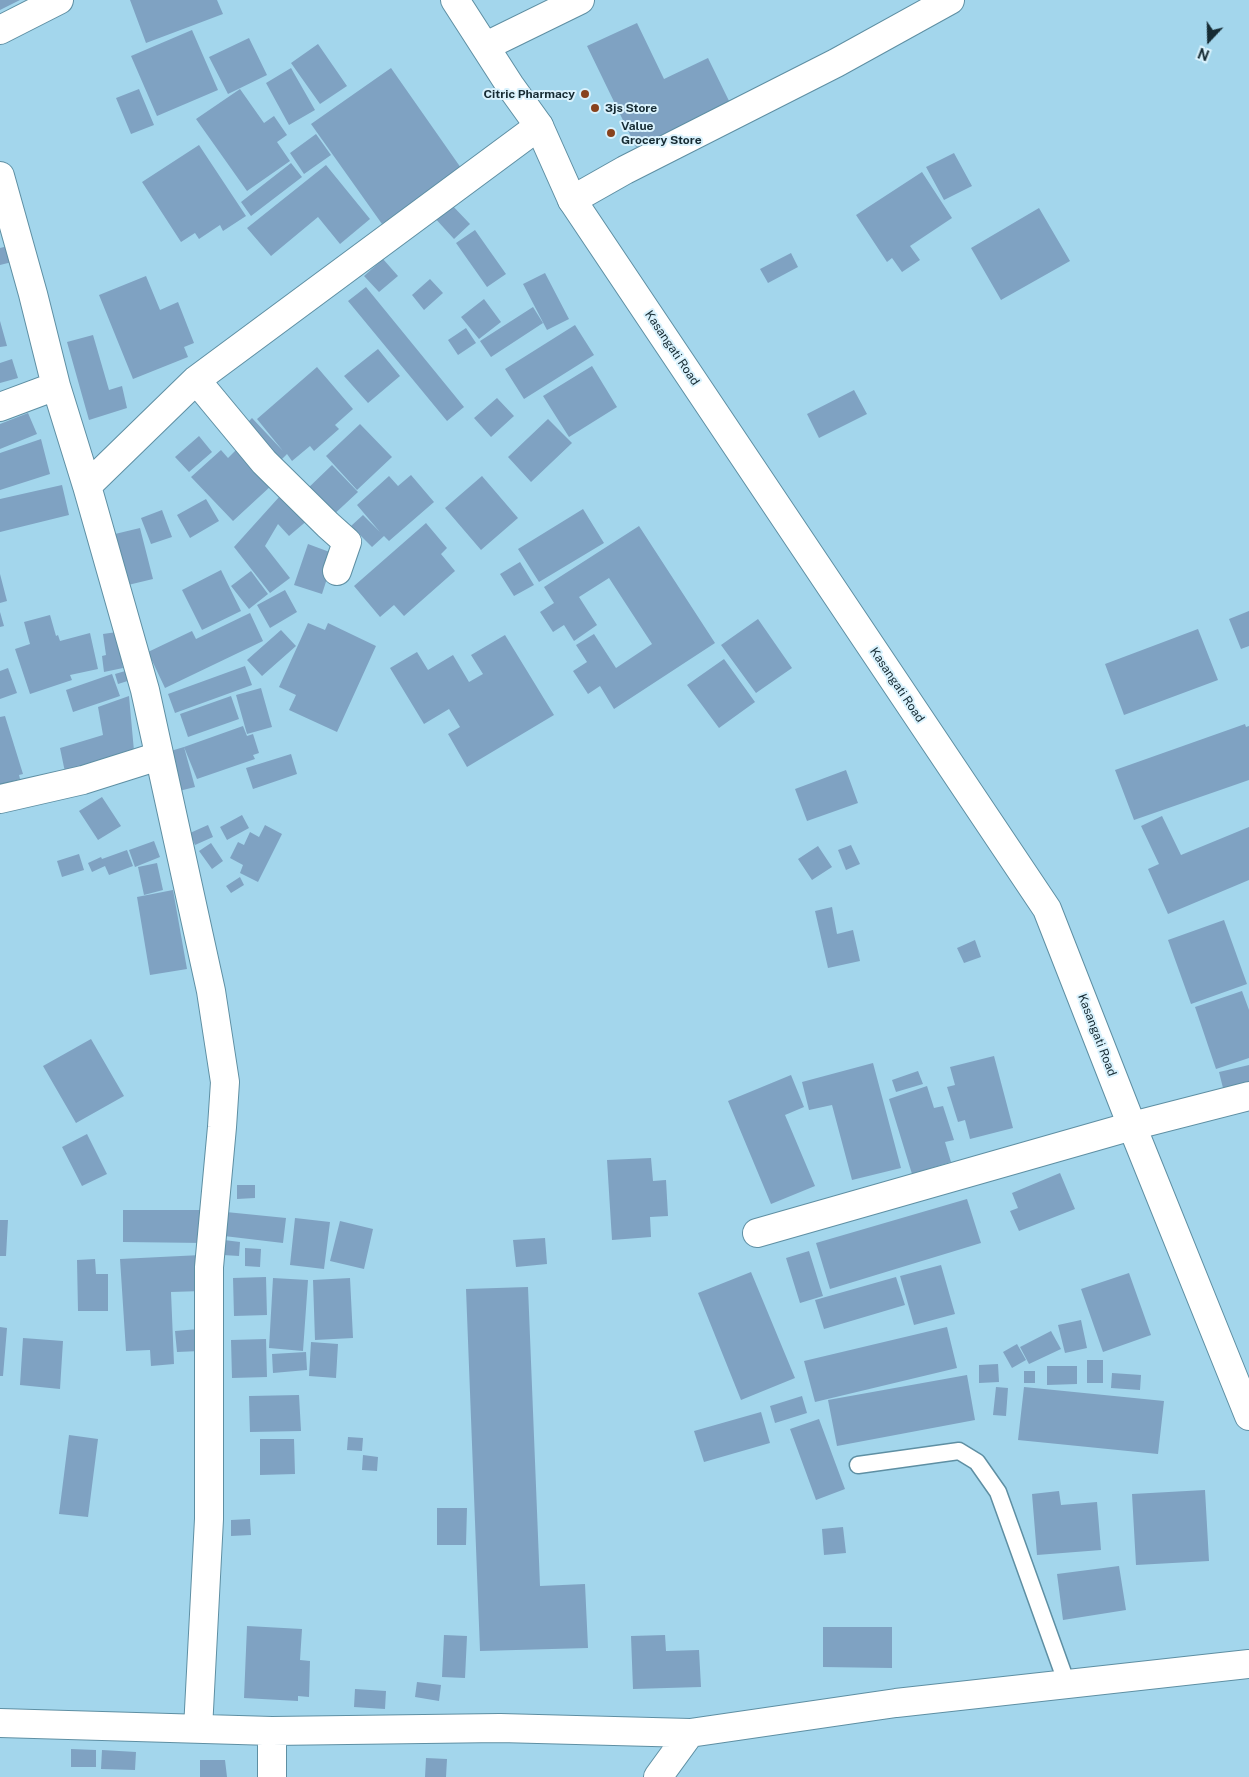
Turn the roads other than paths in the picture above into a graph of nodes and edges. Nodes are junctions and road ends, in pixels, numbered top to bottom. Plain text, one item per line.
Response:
1 (59, 0) edge
2 (455, 0) edge
3 (580, 0) edge
4 (950, 0) edge
5 (0, 30) edge
6 (486, 46) junction
7 (539, 126) junction
8 (0, 176) edge
9 (572, 200) junction
10 (196, 380) junction
11 (56, 386) junction
12 (0, 407) edge
13 (87, 486) junction
14 (337, 571) dead end
15 (159, 756) junction
16 (0, 799) edge
17 (1249, 1096) edge
18 (1132, 1126) junction
19 (757, 1233) dead end
20 (1249, 1416) edge
21 (858, 1466) dead end
22 (1249, 1664) edge
23 (1067, 1684) junction
24 (0, 1723) edge
25 (198, 1728) junction
26 (272, 1730) junction
27 (690, 1733) junction
28 (272, 1777) edge
29 (658, 1777) edge

1 - 5 street
2 - 6 street, Kasangati Road
3 - 6 street
4 - 9 street
6 - 7 street, Kasangati Road
7 - 9 street, Kasangati Road
7 - 10 street
8 - 11 street
9 - 18 street, Kasangati Road
10 - 13 street
10 - 14 street
11 - 12 street
11 - 13 street
13 - 15 street
15 - 16 street
15 - 25 street
17 - 18 street
18 - 19 street
18 - 20 street, Kasangati Road
21 - 23 lane
22 - 23 street
23 - 27 street
24 - 25 street
25 - 26 street
26 - 27 street
26 - 28 street
27 - 29 street

